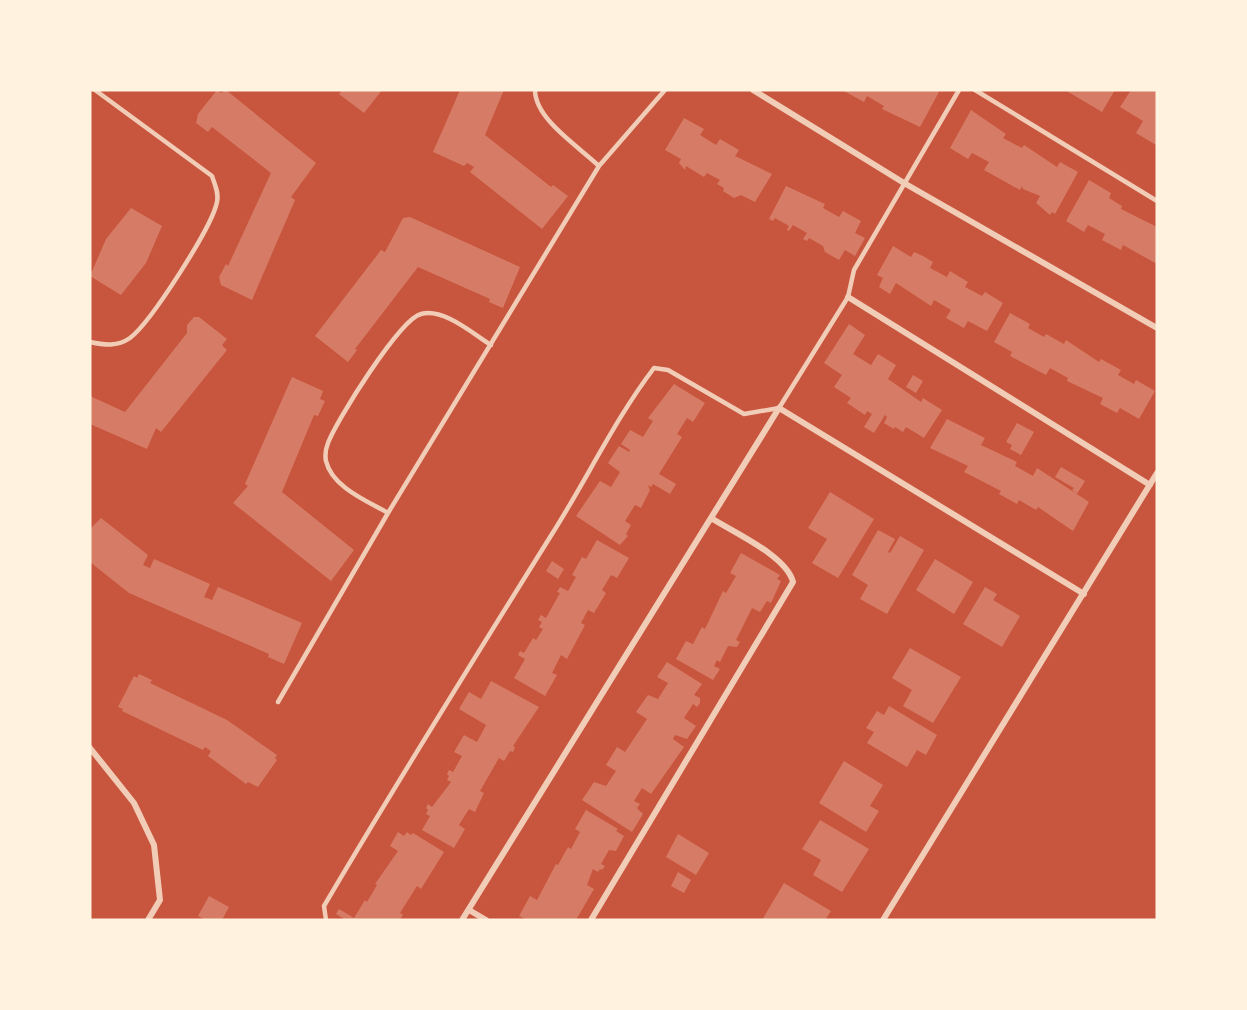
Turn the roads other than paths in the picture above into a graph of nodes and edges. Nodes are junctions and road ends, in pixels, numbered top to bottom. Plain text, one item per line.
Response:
1 (95, 90) edge
2 (535, 90) edge
3 (665, 90) edge
4 (753, 90) edge
5 (959, 90) edge
6 (975, 90) edge
7 (599, 166) junction
8 (904, 183) junction
9 (1157, 201) edge
10 (848, 297) junction
11 (1157, 328) edge
12 (90, 342) edge
13 (491, 345) junction
14 (779, 408) junction
15 (1157, 473) edge
16 (1150, 485) junction
17 (388, 513) junction
18 (711, 518) junction
19 (1084, 594) junction
20 (278, 702) dead end
21 (90, 748) edge
22 (469, 910) junction
23 (148, 920) edge
24 (326, 920) edge
25 (462, 920) edge
26 (486, 920) edge
27 (591, 920) edge
28 (883, 920) edge

1 - 12 lane
2 - 7 lane
3 - 7 lane
4 - 8 street
5 - 8 lane
6 - 9 lane
7 - 13 lane
8 - 10 lane
8 - 11 street
10 - 14 lane
10 - 16 street
13 - 17 lane
13 - 17 lane
14 - 18 street
14 - 19 street
14 - 24 lane
15 - 16 street
16 - 19 street
17 - 20 lane
18 - 22 street
18 - 27 street
19 - 28 street
21 - 23 street
22 - 25 street
22 - 26 street

